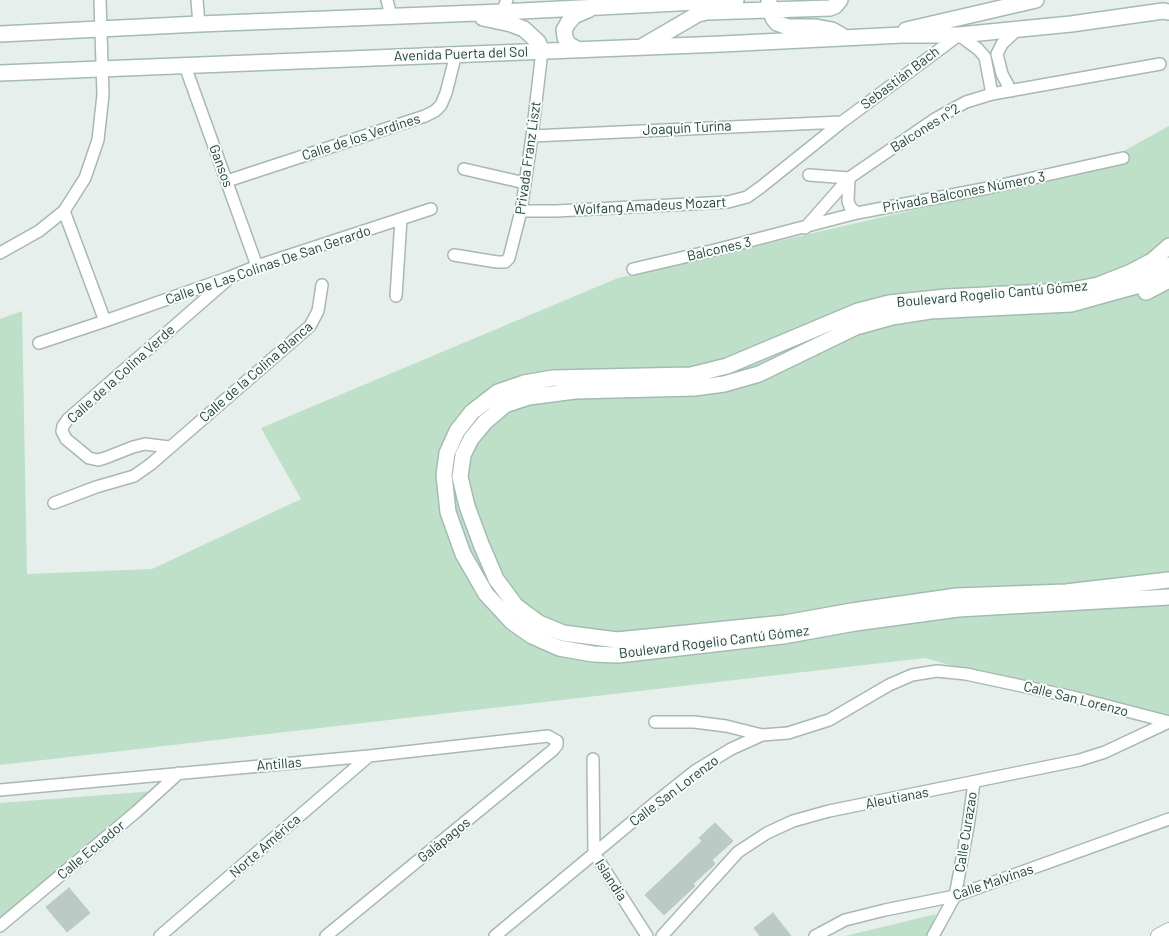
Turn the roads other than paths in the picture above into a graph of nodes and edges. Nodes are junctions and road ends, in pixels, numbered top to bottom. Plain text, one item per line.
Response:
1 (100, 0) edge
2 (198, 0) edge
3 (388, 0) edge
4 (736, 0) edge
5 (840, 0) edge
6 (1036, 0) edge
7 (660, 4) junction
8 (769, 5) edge
9 (505, 6) edge
10 (596, 7) junction
11 (1169, 12) edge
12 (456, 13) junction
13 (391, 16) junction
14 (199, 24) junction
15 (1019, 28) junction
16 (671, 29) junction
17 (102, 30) junction
18 (0, 34) edge
19 (902, 35) junction
20 (959, 36) junction
21 (845, 37) junction
22 (642, 47) junction
23 (577, 49) junction
24 (542, 51) junction
25 (456, 54) junction
26 (997, 54) junction
27 (985, 57) junction
28 (1160, 64) dead end
29 (185, 66) junction
30 (101, 69) junction
31 (0, 73) edge
32 (1011, 91) junction
33 (992, 94) junction
34 (842, 122) junction
35 (532, 136) junction
36 (1123, 158) dead end
37 (464, 169) dead end
38 (809, 175) dead end
39 (849, 178) junction
40 (227, 181) junction
41 (524, 183) junction
42 (431, 209) dead end
43 (64, 211) junction
44 (521, 211) junction
45 (857, 213) junction
46 (402, 220) junction
47 (805, 228) junction
48 (1169, 246) edge
49 (0, 253) edge
50 (454, 255) dead end
51 (1169, 265) edge
52 (257, 266) junction
53 (633, 269) dead end
54 (230, 277) junction
55 (1169, 280) edge
56 (322, 285) dead end
57 (396, 296) dead end
58 (1071, 304) junction
59 (105, 322) junction
60 (40, 343) dead end
61 (169, 447) junction
62 (54, 503) dead end
63 (1169, 580) edge
64 (1169, 596) edge
65 (655, 722) dead end
66 (1169, 722) edge
67 (762, 735) junction
68 (557, 741) joint
69 (369, 756) junction
70 (593, 759) dead end
71 (180, 773) junction
72 (974, 782) junction
73 (0, 790) edge
74 (1169, 819) edge
75 (594, 854) junction
76 (955, 896) junction
77 (0, 926) edge
78 (1169, 930) edge
79 (329, 935) edge
80 (160, 936) edge
81 (495, 936) edge
82 (647, 936) edge
83 (662, 936) edge
84 (815, 936) edge
85 (933, 936) edge
86 (1158, 936) edge

1 - 17 street
2 - 14 street
3 - 13 street
4 - 7 main road
5 - 8 main road
6 - 19 main road
7 - 10 main road
7 - 16 main road
8 - 16 main road
8 - 21 main road
9 - 10 main road
9 - 12 main road
10 - 23 main road
11 - 15 main road, Avenida Puerta del Sol
12 - 13 main road
12 - 24 main road
13 - 14 main road
14 - 17 main road
15 - 20 main road, Avenida Puerta del Sol
15 - 26 street
16 - 22 main road
17 - 18 main road
17 - 30 street
19 - 20 main road, Avenida Puerta del Sol
19 - 21 main road, Avenida Puerta del Sol
20 - 27 street
20 - 34 street, Sebastián Bach
21 - 22 main road, Avenida Puerta del Sol
22 - 23 main road, Avenida Puerta del Sol
23 - 24 main road, Avenida Puerta del Sol
24 - 25 main road, Avenida Puerta del Sol
24 - 35 street, Privada Franz Liszt
25 - 29 main road, Avenida Puerta del Sol
25 - 40 street, Calle de los Verdines
26 - 27 street
26 - 32 street
27 - 33 street
28 - 32 street, Balcones n°2
29 - 30 main road, Avenida Puerta del Sol
29 - 40 street, Gansos
30 - 31 main road, Avenida Puerta del Sol
30 - 43 street
32 - 33 street, Balcones n°2
33 - 39 street, Balcones n°2
34 - 35 street, Joaquín Turína
34 - 44 street, Wolfang Amadeus Mozart
35 - 41 street, Privada Franz Liszt
36 - 45 street, Privada Balcones Número 3
37 - 41 street
38 - 39 street
39 - 45 street
39 - 47 street, Balcones n°2
40 - 52 street, Gansos
41 - 44 street, Privada Franz Liszt
42 - 46 street, Calle De Las Colinas De San Gerardo
43 - 49 street
43 - 59 street
44 - 50 street, Privada Franz Liszt
45 - 47 street, Privada Balcones Número 3
46 - 52 street, Calle De Las Colinas De San Gerardo
46 - 57 street
47 - 53 street, Balcones 3
48 - 64 main road, Boulevard Rogelio Cantú Gómez
51 - 58 main road, Boulevard Rogelio Cantú Gómez
52 - 54 street, Calle De Las Colinas De San Gerardo
54 - 59 street, Calle De Las Colinas De San Gerardo
54 - 61 street, Calle de la Colina Verde
55 - 58 main road
56 - 61 street, Calle de la Colina Blanca
58 - 63 main road, Boulevard Rogelio Cantú Gómez
59 - 60 street, Calle De Las Colinas De San Gerardo
61 - 62 street, Calle de la Colina Blanca
65 - 67 street
66 - 67 street, Calle San Lorenzo
66 - 72 street, Aleutianas
67 - 75 street, Calle San Lorenzo
68 - 69 street, Antillas
68 - 79 street, Galápagos
69 - 71 street, Antillas
69 - 80 street, Norte América
70 - 75 street, Islandia
71 - 73 street, Antillas
71 - 77 street, Calle Ecuador
72 - 76 street, Calle Curazao
72 - 83 street, Aleutianas
74 - 76 street, Calle Malvinas
75 - 81 street, Calle San Lorenzo
75 - 82 street, Islandia
76 - 84 street, Calle Malvinas
76 - 85 street, Calle Curazao
78 - 86 street

